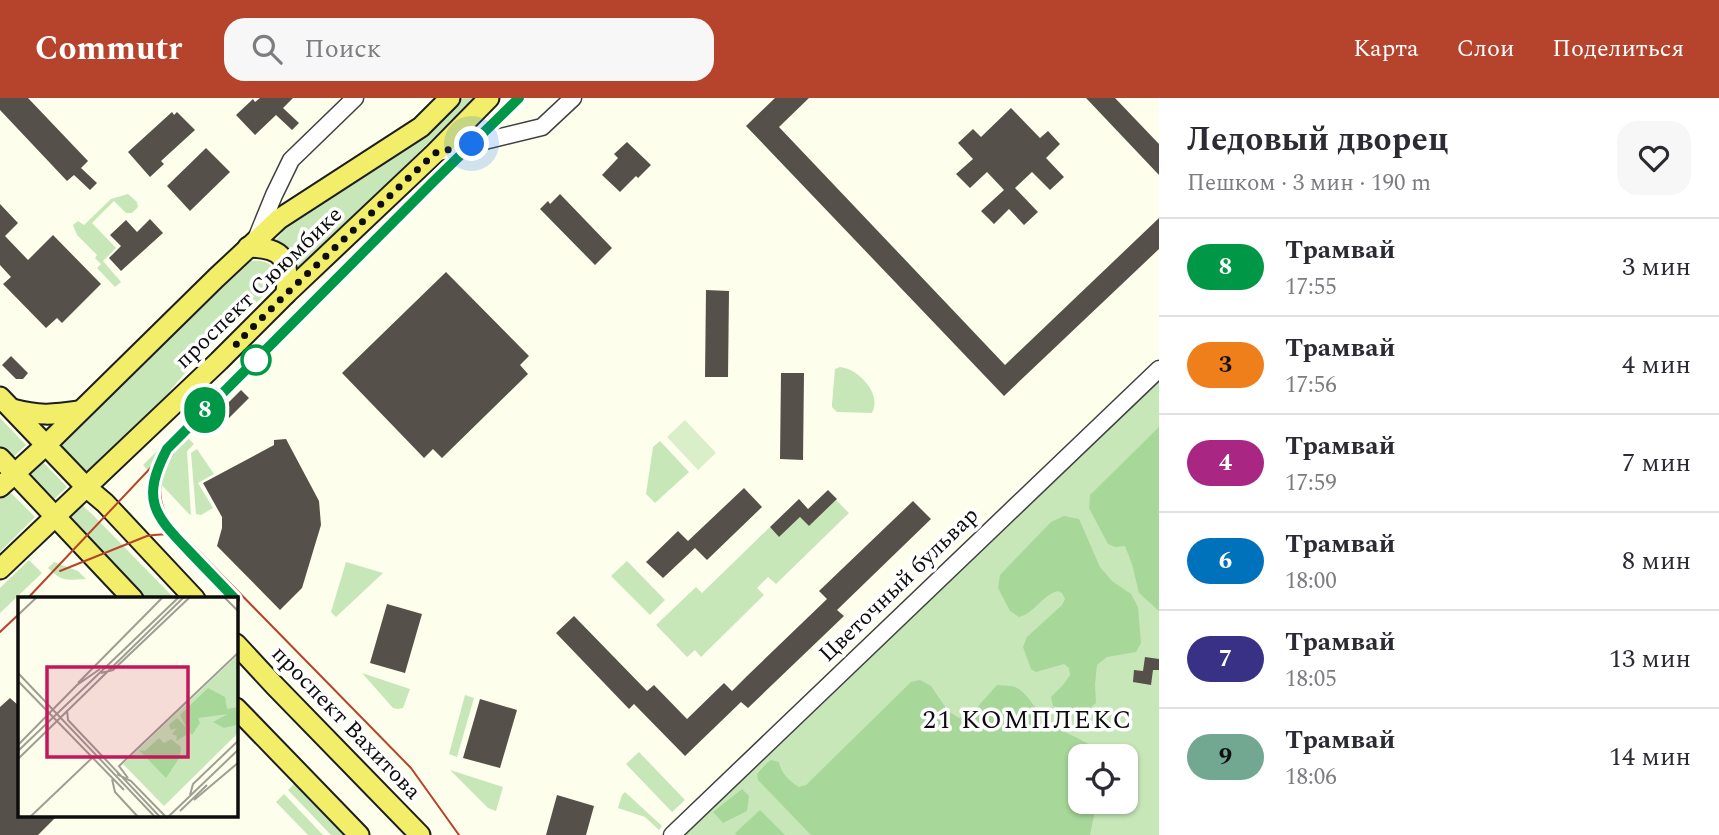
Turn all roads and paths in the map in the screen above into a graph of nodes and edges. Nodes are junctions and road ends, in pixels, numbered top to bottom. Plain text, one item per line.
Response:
1 (355, 98) edge
2 (450, 98) edge
3 (489, 98) edge
4 (573, 98) edge
5 (435, 153) junction
6 (252, 244) junction
7 (286, 294) junction
8 (1159, 369) edge
9 (6, 403) edge
10 (79, 411) junction
11 (46, 445) junction
12 (122, 454) junction
13 (0, 458) edge
14 (15, 473) junction
15 (86, 486) junction
16 (0, 487) edge
17 (105, 503) junction
18 (55, 517) junction
19 (73, 536) junction
20 (24, 547) junction
21 (0, 569) edge
22 (131, 597) edge
23 (193, 597) edge
24 (238, 646) edge
25 (238, 667) edge
26 (274, 685) junction
27 (238, 708) edge
28 (359, 835) edge
29 (420, 835) edge
30 (672, 835) edge

1 - 6 street
2 - 6 main road, проспект Сююмбике
3 - 5 main road, проспект Сююмбике
4 - 5 street
5 - 7 main road, проспект Сююмбике
6 - 7 main road
6 - 10 main road, проспект Сююмбике
7 - 12 main road, проспект Сююмбике
8 - 30 street, Цветочный бульвар
9 - 10 main road
9 - 11 main road
10 - 11 main road, проспект Сююмбике
11 - 14 main road, проспект Сююмбике
11 - 15 main road
12 - 15 main road, проспект Сююмбике
12 - 17 main road
13 - 14 main road
14 - 16 main road, проспект Сююмбике
14 - 18 main road
15 - 17 main road
15 - 18 main road, проспект Сююмбике
17 - 23 main road
18 - 19 main road
18 - 20 main road, проспект Сююмбике
19 - 20 main road
19 - 22 main road
20 - 21 main road, проспект Сююмбике
24 - 26 main road, проспект Вахитова
25 - 26 main road
26 - 29 main road, проспект Вахитова
27 - 28 main road

